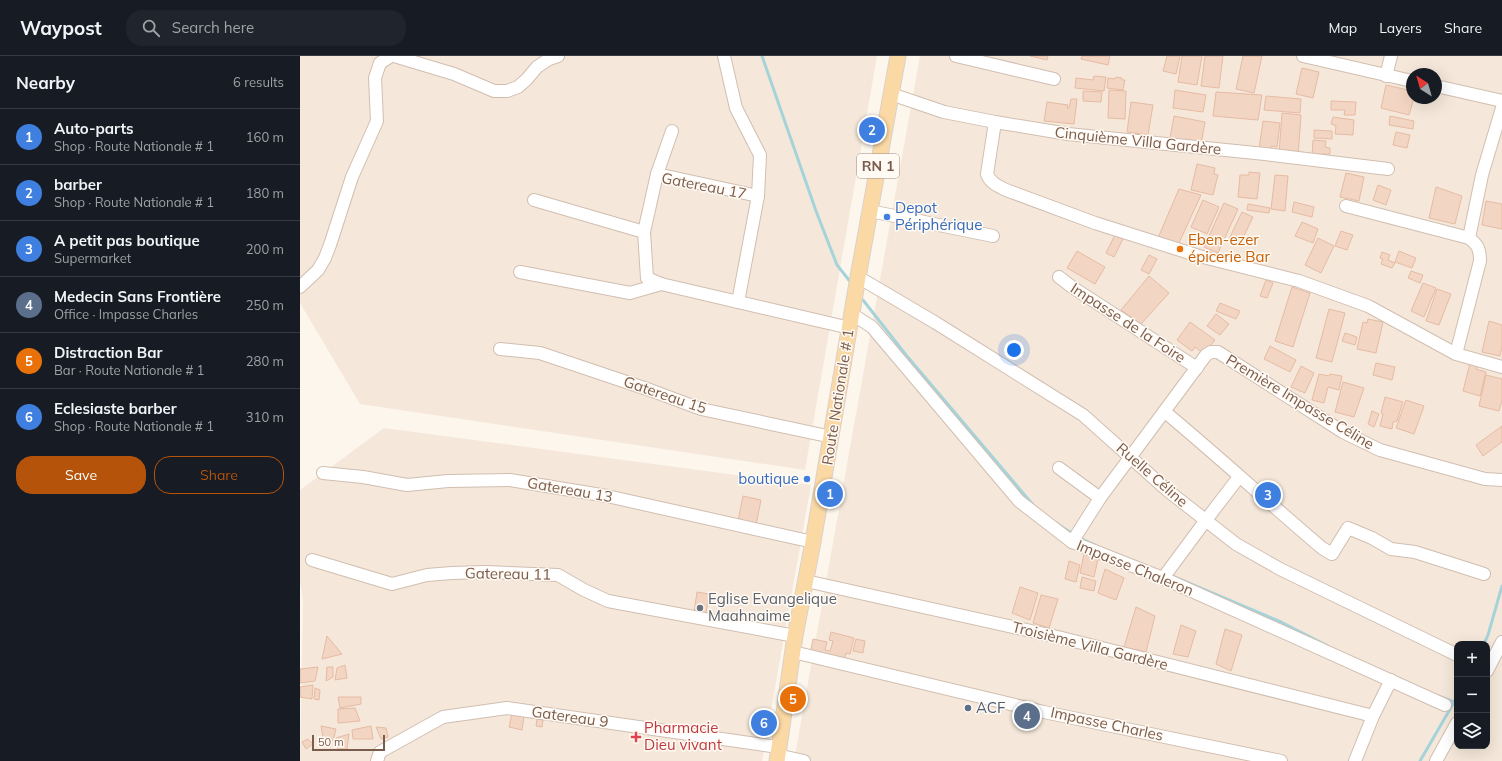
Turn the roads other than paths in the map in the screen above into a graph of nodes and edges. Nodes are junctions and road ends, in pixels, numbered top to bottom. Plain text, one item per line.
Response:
1 (393, 56) edge
2 (558, 56) edge
3 (724, 56) edge
4 (898, 56) edge
5 (956, 56) edge
6 (1303, 56) edge
7 (1391, 56) edge
8 (1386, 76) junction
9 (1054, 79) dead end
10 (1406, 80) edge
11 (1442, 87) edge
12 (891, 94) junction
13 (1502, 101) edge
14 (1502, 108) edge
15 (995, 122) junction
16 (672, 131) dead end
17 (1388, 169) dead end
18 (657, 174) junction
19 (758, 196) junction
20 (534, 200) dead end
21 (1346, 206) dead end
22 (870, 211) junction
23 (644, 232) junction
24 (993, 236) dead end
25 (1469, 238) junction
26 (520, 272) dead end
27 (858, 277) junction
28 (1059, 277) dead end
29 (661, 284) junction
30 (300, 288) edge
31 (738, 302) junction
32 (851, 321) junction
33 (500, 349) dead end
34 (1456, 354) junction
35 (1502, 367) edge
36 (1197, 368) junction
37 (1165, 412) junction
38 (832, 437) junction
39 (1131, 457) junction
40 (1059, 468) dead end
41 (323, 473) dead end
42 (1239, 477) junction
43 (1502, 480) edge
44 (1100, 498) junction
45 (1206, 520) junction
46 (813, 542) junction
47 (1072, 542) junction
48 (312, 560) dead end
49 (1484, 574) dead end
50 (1163, 578) junction
51 (806, 581) junction
52 (795, 636) junction
53 (1502, 642) edge
54 (793, 652) junction
55 (1454, 654) edge
56 (1490, 665) edge
57 (1391, 680) junction
58 (1444, 705) dead end
59 (1374, 716) junction
60 (1454, 728) edge
61 (777, 755) edge
62 (1267, 759) edge
63 (377, 761) edge
64 (804, 761) edge
65 (1281, 761) edge
66 (1355, 761) edge
67 (1436, 761) edge

1 - 2 street
1 - 30 street
3 - 19 street, Gatereau 17
4 - 12 main road, Route Nationale # 1 / RN 1
5 - 9 street
6 - 8 street
7 - 8 street
8 - 10 street
11 - 13 street
12 - 15 street, Cinquième Villa Gardère
12 - 22 main road, Route Nationale # 1 / RN 1
14 - 25 street
15 - 17 street, Cinquième Villa Gardère
15 - 34 street
16 - 18 street
18 - 19 street, Gatereau 17
18 - 23 street, Gatereau 17
19 - 31 street
20 - 23 street
21 - 25 street
22 - 24 street
22 - 27 main road, Route Nationale # 1 / RN 1
23 - 29 street, Gatereau 17
25 - 34 street
26 - 29 street, Gatereau 17
27 - 32 main road, Route Nationale # 1 / RN 1
27 - 39 street, Ruelle Céline
28 - 36 street, Impasse de la Foire
29 - 31 street, Gatereau 17
31 - 32 street, Gatereau 17
32 - 38 main road, Route Nationale # 1 / RN 1
32 - 47 street, Impasse Chaleron
33 - 38 street, Gatereau 15
34 - 35 street
36 - 37 street, Première Impasse Céline
36 - 43 street, Première Impasse Céline
37 - 39 street, Première Impasse Céline
37 - 42 street
38 - 46 main road, Route Nationale # 1 / RN 1
39 - 44 street, Première Impasse Céline
39 - 45 street, Ruelle Céline
40 - 44 street
41 - 46 street, Gatereau 13
42 - 45 street
42 - 49 street
44 - 47 street, Première Impasse Céline
45 - 50 street
45 - 55 street, Ruelle Céline
46 - 51 main road, Route Nationale # 1 / RN 1
47 - 50 street, Impasse Chaleron
48 - 52 street, Gatereau 11
50 - 57 street, Impasse Chaleron
51 - 52 main road, Route Nationale # 1 / RN 1
51 - 59 street, Troisième Villa Gardère
52 - 54 main road, Route Nationale # 1 / RN 1
53 - 56 street
54 - 61 main road, Route Nationale # 1 / RN 1
54 - 62 street, Impasse Charles
57 - 58 street, Impasse Chaleron
57 - 59 street
59 - 66 street
60 - 67 street
61 - 63 street, Gatereau 9
61 - 64 street, Gatereau 9
62 - 65 street, Impasse Charles

